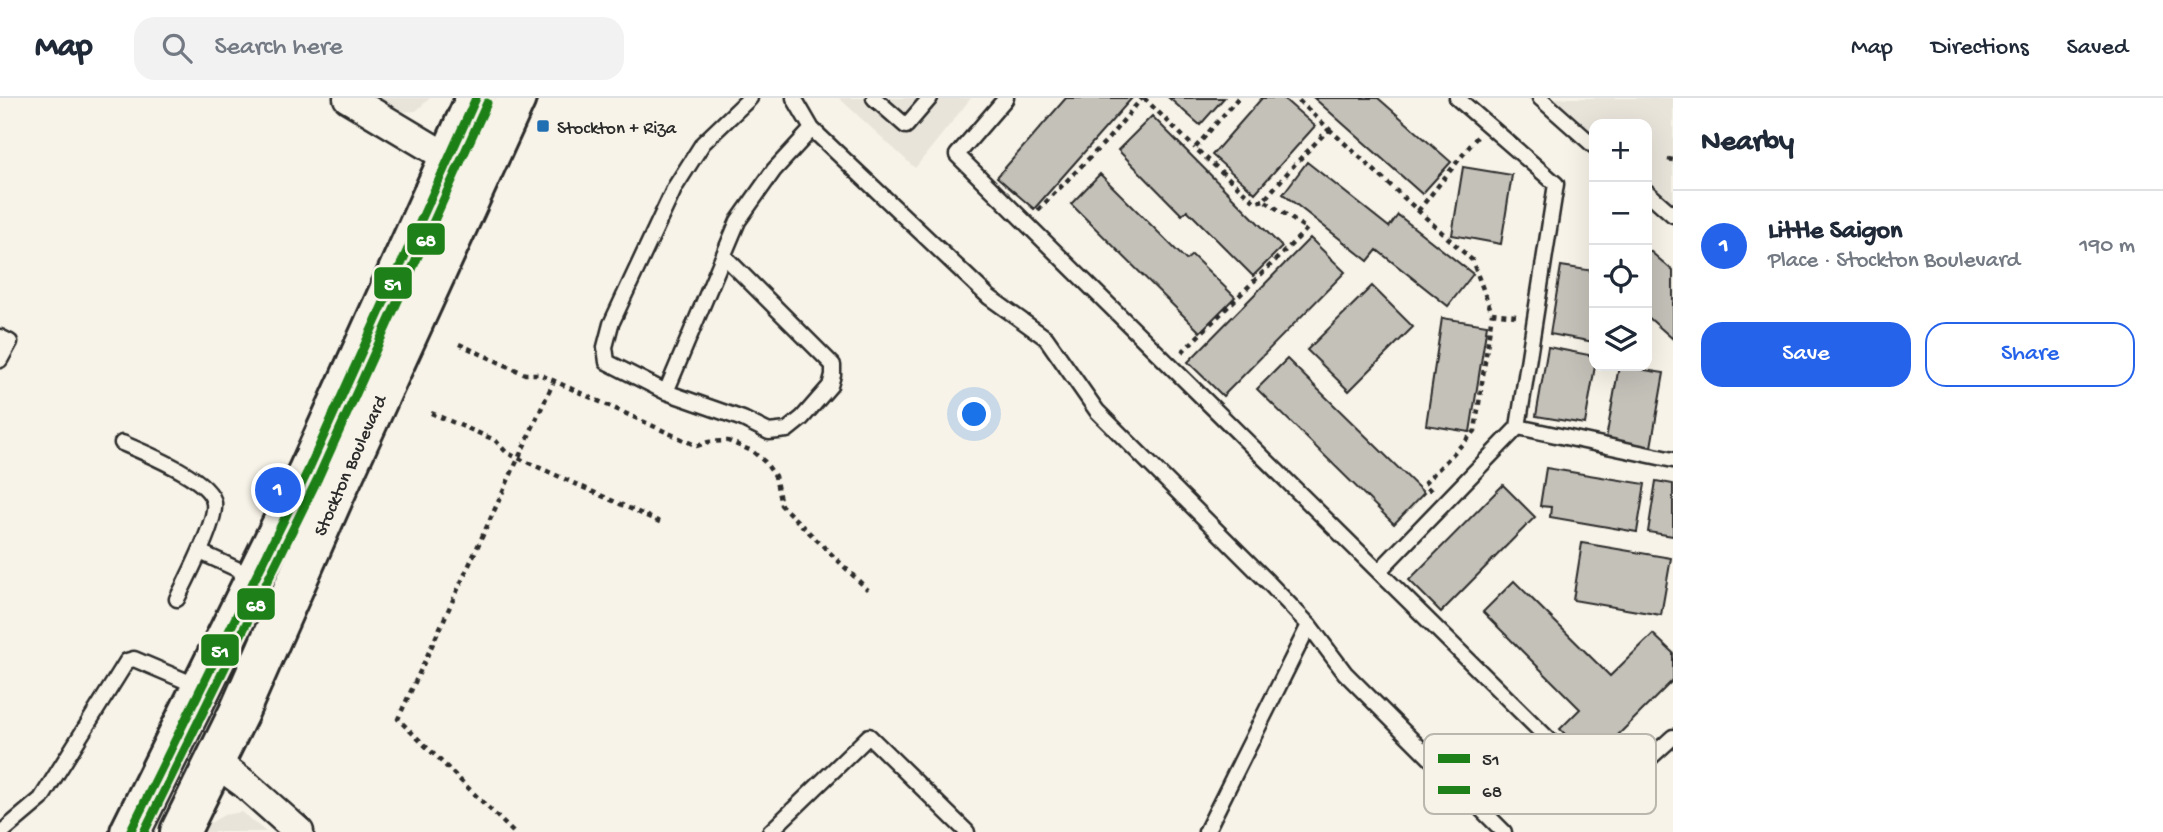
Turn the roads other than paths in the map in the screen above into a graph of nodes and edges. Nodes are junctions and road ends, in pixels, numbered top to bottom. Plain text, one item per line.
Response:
1 (348, 98) edge
2 (476, 98) edge
3 (516, 98) edge
4 (750, 98) edge
5 (794, 98) edge
6 (874, 98) edge
7 (930, 98) edge
8 (1006, 98) edge
9 (1457, 98) edge
10 (1540, 98) edge
11 (812, 129) junction
12 (1589, 142) edge
13 (450, 159) junction
14 (1652, 196) edge
15 (1673, 215) edge
16 (723, 256) junction
17 (0, 337) edge
18 (0, 360) edge
19 (392, 369) junction
20 (666, 392) junction
21 (1518, 428) junction
22 (122, 443) dead end
23 (1673, 460) edge
24 (200, 552) junction
25 (1378, 571) junction
26 (255, 577) junction
27 (177, 599) dead end
28 (1310, 625) junction
29 (201, 688) junction
30 (1543, 734) edge
31 (1673, 737) edge
32 (173, 746) junction
33 (1424, 752) edge
34 (1656, 752) edge
35 (215, 762) junction
36 (1486, 814) edge
37 (2, 832) edge
38 (130, 832) edge
39 (180, 832) edge
40 (299, 832) edge
41 (770, 832) edge
42 (967, 832) edge
43 (1206, 832) edge
44 (1504, 832) edge

1 - 13 street
2 - 13 main road, Stockton Boulevard
3 - 19 main road, Stockton Boulevard
4 - 20 lane
5 - 11 lane
6 - 7 lane
8 - 25 lane
9 - 21 lane
10 - 12 lane
11 - 16 lane
11 - 28 lane
13 - 19 main road
13 - 26 main road, Stockton Boulevard
14 - 15 lane
16 - 20 lane
16 - 20 lane
17 - 18 lane
19 - 35 main road, Stockton Boulevard
21 - 23 lane
21 - 25 lane
22 - 24 lane
24 - 26 lane
24 - 27 lane
25 - 30 lane
26 - 29 main road, Stockton Boulevard
28 - 33 lane
28 - 43 lane
29 - 32 main road, Stockton Boulevard
29 - 37 lane
31 - 34 lane
32 - 35 main road
32 - 38 main road, Stockton Boulevard
35 - 39 main road, Stockton Boulevard
35 - 40 street
36 - 44 lane
41 - 42 lane

